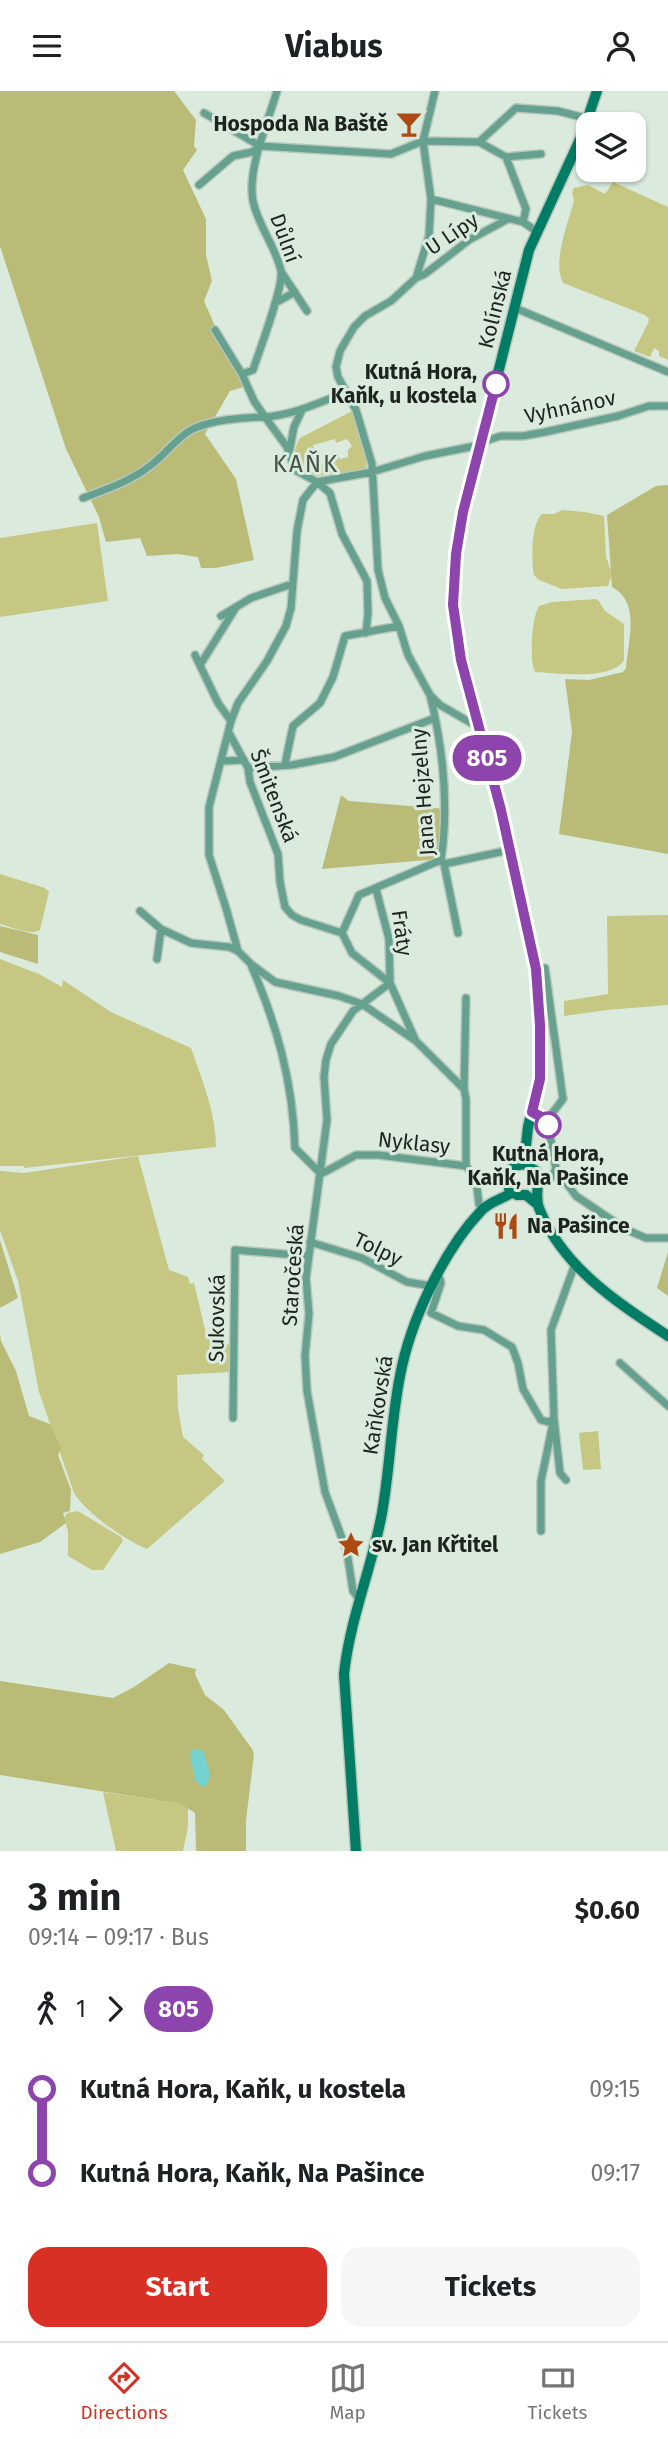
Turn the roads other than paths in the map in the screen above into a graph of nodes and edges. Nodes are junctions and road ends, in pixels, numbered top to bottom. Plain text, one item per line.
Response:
1 (277, 91) edge
2 (435, 91) edge
3 (597, 91) edge
4 (591, 112) edge
5 (204, 114) dead end
6 (576, 116) edge
7 (423, 141) junction
8 (479, 142) junction
9 (260, 146) junction
10 (576, 146) edge
11 (541, 154) dead end
12 (506, 157) junction
13 (199, 185) dead end
14 (431, 199) junction
15 (508, 219) junction
16 (523, 222) junction
17 (536, 231) junction
18 (282, 273) junction
19 (416, 278) junction
20 (295, 292) junction
21 (275, 303) junction
22 (515, 308) junction
23 (307, 310) dead end
24 (215, 330) dead end
25 (668, 372) edge
26 (242, 374) junction
27 (347, 392) junction
28 (668, 406) edge
29 (302, 410) junction
30 (265, 417) junction
31 (480, 446) junction
32 (289, 453) junction
33 (372, 472) junction
34 (317, 482) junction
35 (83, 498) dead end
36 (378, 570) junction
37 (364, 573) junction
38 (292, 584) junction
39 (236, 607) junction
40 (221, 616) dead end
41 (399, 626) junction
42 (366, 633) junction
43 (195, 655) dead end
44 (200, 665) junction
45 (430, 695) junction
46 (435, 718) junction
47 (231, 721) junction
48 (478, 727) junction
49 (228, 733) junction
50 (243, 760) junction
51 (223, 761) junction
52 (285, 764) junction
53 (248, 768) junction
54 (510, 850) junction
55 (443, 862) junction
56 (376, 889) junction
57 (140, 911) dead end
58 (160, 929) junction
59 (342, 933) junction
60 (458, 933) dead end
61 (238, 951) junction
62 (157, 959) dead end
63 (251, 964) junction
64 (545, 968) dead end
65 (275, 982) junction
66 (390, 983) junction
67 (262, 990) junction
68 (466, 998) dead end
69 (362, 1004) junction
70 (416, 1041) junction
71 (464, 1089) junction
72 (532, 1112) junction
73 (547, 1120) junction
74 (524, 1164) junction
75 (466, 1167) junction
76 (556, 1169) junction
77 (321, 1174) junction
78 (537, 1186) junction
79 (510, 1188) junction
80 (526, 1195) junction
81 (537, 1204) junction
82 (483, 1209) junction
83 (668, 1238) edge
84 (310, 1242) junction
85 (308, 1256) junction
86 (575, 1264) junction
87 (438, 1273) junction
88 (432, 1286) junction
89 (668, 1336) edge
90 (620, 1363) dead end
91 (668, 1406) edge
92 (233, 1418) dead end
93 (554, 1419) junction
94 (566, 1480) dead end
95 (541, 1531) dead end
96 (358, 1602) junction
97 (356, 1848) edge

1 - 9 street, Důlní
2 - 7 street
3 - 4 street, Kolínská
5 - 9 street
6 - 8 street
7 - 8 street
7 - 9 street
7 - 14 street
8 - 12 street
9 - 13 street
9 - 18 street, Důlní
10 - 17 street, Kolínská
11 - 12 street
12 - 16 street
14 - 15 street, U Lípy
14 - 19 street
15 - 16 street, U Lípy
15 - 19 street, U Lípy
16 - 17 street, U Lípy
17 - 22 street, Kolínská
18 - 20 street
18 - 21 street, Důlní
19 - 27 street, U Lípy
20 - 21 street
20 - 23 street
21 - 26 street, Důlní
22 - 25 street
22 - 31 street, Kolínská
24 - 26 street
26 - 30 street
27 - 29 street
27 - 33 street
28 - 31 street, Vyhnánov
29 - 30 street
29 - 32 street
30 - 32 street
30 - 35 street
31 - 33 street, Vyhnánov
31 - 48 street, Kolínská
32 - 34 street
33 - 34 street
33 - 36 street
34 - 37 street
34 - 38 street
36 - 37 street
36 - 41 street
37 - 42 street
38 - 39 street
38 - 47 street
39 - 40 street
39 - 44 street
41 - 42 street
41 - 45 street
42 - 52 street
43 - 44 street
44 - 47 street
45 - 46 street, Jana Hejzelny
45 - 48 street
46 - 52 street
46 - 55 street, Jana Hejzelny
47 - 49 street
48 - 54 street, Kolínská
49 - 50 street, Šmitenská
49 - 51 street
50 - 51 street
50 - 53 street, Šmitenská
51 - 61 street
52 - 53 street
53 - 59 street, Šmitenská
54 - 55 street, Jana Hejzelny
54 - 72 street, Kolínská
55 - 56 street, Fráty
55 - 60 street
56 - 59 street, Fráty
56 - 66 street, Fráty
57 - 58 street
58 - 61 street
58 - 62 street
59 - 66 street
61 - 63 street
63 - 65 street
63 - 67 street
64 - 73 street
65 - 67 street
65 - 69 street
66 - 69 street, Staročeská
66 - 70 street
67 - 77 street
68 - 71 street
69 - 70 street
69 - 77 street, Staročeská
70 - 71 street
71 - 75 street
72 - 73 street
72 - 74 street, Kolínská
73 - 76 street
74 - 78 street
74 - 79 street
75 - 77 street, Nyklasy
75 - 82 street
76 - 78 street
76 - 83 street
77 - 84 street, Staročeská
78 - 80 street
78 - 81 street
79 - 80 street
79 - 82 street, Kaňkovská
80 - 81 street
81 - 86 street
82 - 87 street, Kaňkovská
84 - 85 street, Staročeská
84 - 88 street, Tolpy
85 - 92 street, Sukovská
85 - 96 street, Staročeská
86 - 89 street
86 - 93 street
87 - 88 street, Kaňkovská
87 - 93 street
88 - 96 street, Kaňkovská
90 - 91 street
93 - 94 street
93 - 95 street
96 - 97 street, Kaňkovská

